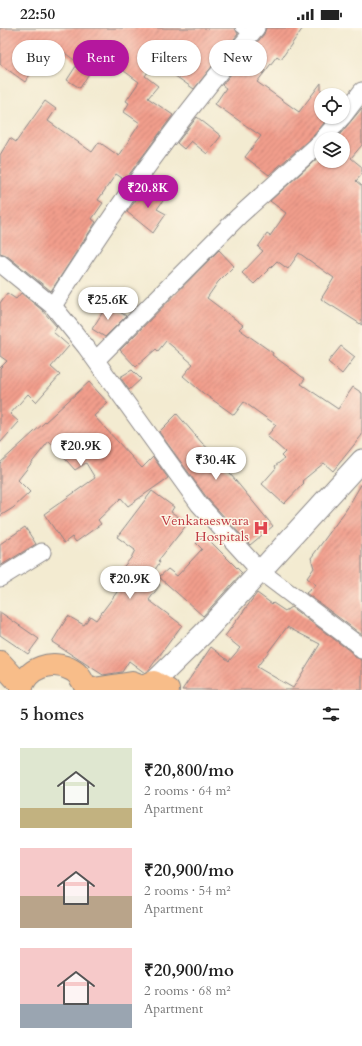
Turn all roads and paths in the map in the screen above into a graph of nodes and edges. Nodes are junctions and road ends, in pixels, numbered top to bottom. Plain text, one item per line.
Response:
1 (249, 31) edge
2 (362, 91) edge
3 (350, 106) edge
4 (335, 124) edge
5 (329, 132) edge
6 (314, 148) edge
7 (0, 263) edge
8 (52, 306) junction
9 (96, 360) junction
10 (362, 460) edge
11 (42, 552) dead end
12 (260, 571) junction
13 (0, 578) edge
14 (362, 650) edge
15 (0, 662) edge
16 (152, 687) edge
17 (22, 688) edge
18 (87, 690) edge

1 - 8 street
2 - 3 street
4 - 5 street
6 - 9 street
7 - 8 street
8 - 9 street
9 - 12 street
10 - 12 street
11 - 13 street
12 - 14 street
12 - 16 street
15 - 17 main road
16 - 18 main road
17 - 18 main road

